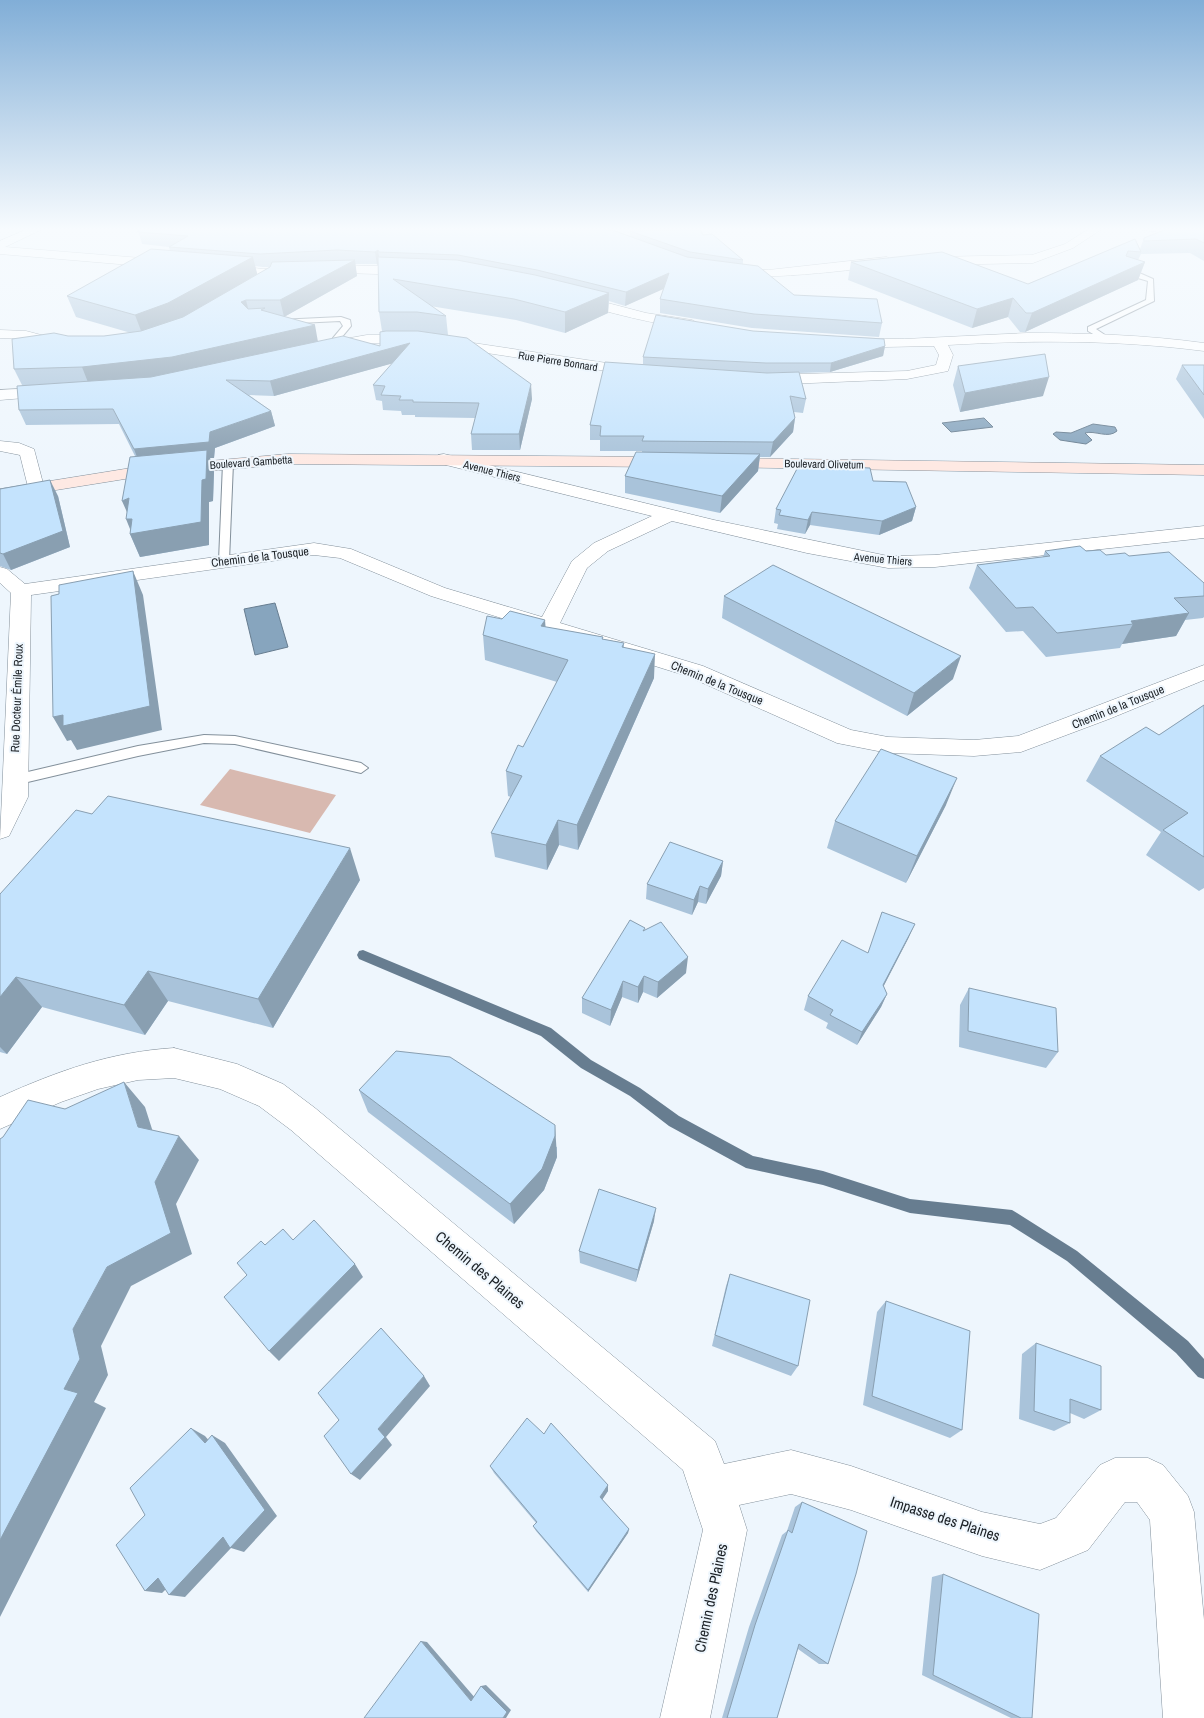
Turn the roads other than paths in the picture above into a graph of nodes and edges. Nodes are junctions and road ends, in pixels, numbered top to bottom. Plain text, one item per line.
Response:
1 (607, 307) edge
2 (1138, 307) edge
3 (269, 322) edge
4 (704, 326) edge
5 (0, 334) edge
6 (1104, 339) junction
7 (830, 340) edge
8 (939, 342) junction
9 (338, 343) junction
10 (1204, 347) edge
11 (84, 348) edge
12 (312, 349) edge
13 (651, 373) edge
14 (746, 379) edge
15 (75, 391) edge
16 (0, 395) edge
17 (0, 446) edge
18 (444, 459) junction
19 (556, 461) junction
20 (228, 462) junction
21 (683, 462) edge
22 (703, 463) edge
23 (1204, 470) edge
24 (35, 487) junction
25 (569, 490) junction
26 (0, 494) edge
27 (670, 515) junction
28 (1204, 532) edge
29 (224, 561) junction
30 (0, 574) edge
31 (21, 591) junction
32 (548, 626) junction
33 (1204, 672) edge
34 (361, 768) dead end
35 (15, 780) junction
36 (0, 830) edge
37 (0, 1114) edge
38 (712, 1489) junction
39 (685, 1718) edge
40 (1188, 1718) edge

1 - 4 street
2 - 6 lane
3 - 9 lane
5 - 11 street
6 - 8 street
6 - 10 street
7 - 8 street
8 - 14 street
9 - 12 street, Rue Pierre Bonnard
9 - 13 street, Rue Pierre Bonnard
15 - 16 street
17 - 24 street
18 - 19 main road
18 - 20 main road, Boulevard Gambetta
18 - 25 street, Avenue Thiers
19 - 21 main road
19 - 25 street
20 - 24 main road, Boulevard Gambetta
20 - 29 lane
22 - 23 main road, Boulevard Olivetum
24 - 26 main road, Boulevard Gambetta
25 - 27 street, Avenue Thiers
27 - 28 street, Avenue Thiers
27 - 32 street
29 - 31 street, Chemin de la Tousque
29 - 32 street, Chemin de la Tousque
30 - 31 street
31 - 35 street, Rue Docteur Émile Roux
32 - 33 street, Chemin de la Tousque
34 - 35 lane
35 - 36 street, Rue Docteur Émile Roux
37 - 38 street, Chemin des Plaines
38 - 39 street, Chemin des Plaines
38 - 40 street, Impasse des Plaines

